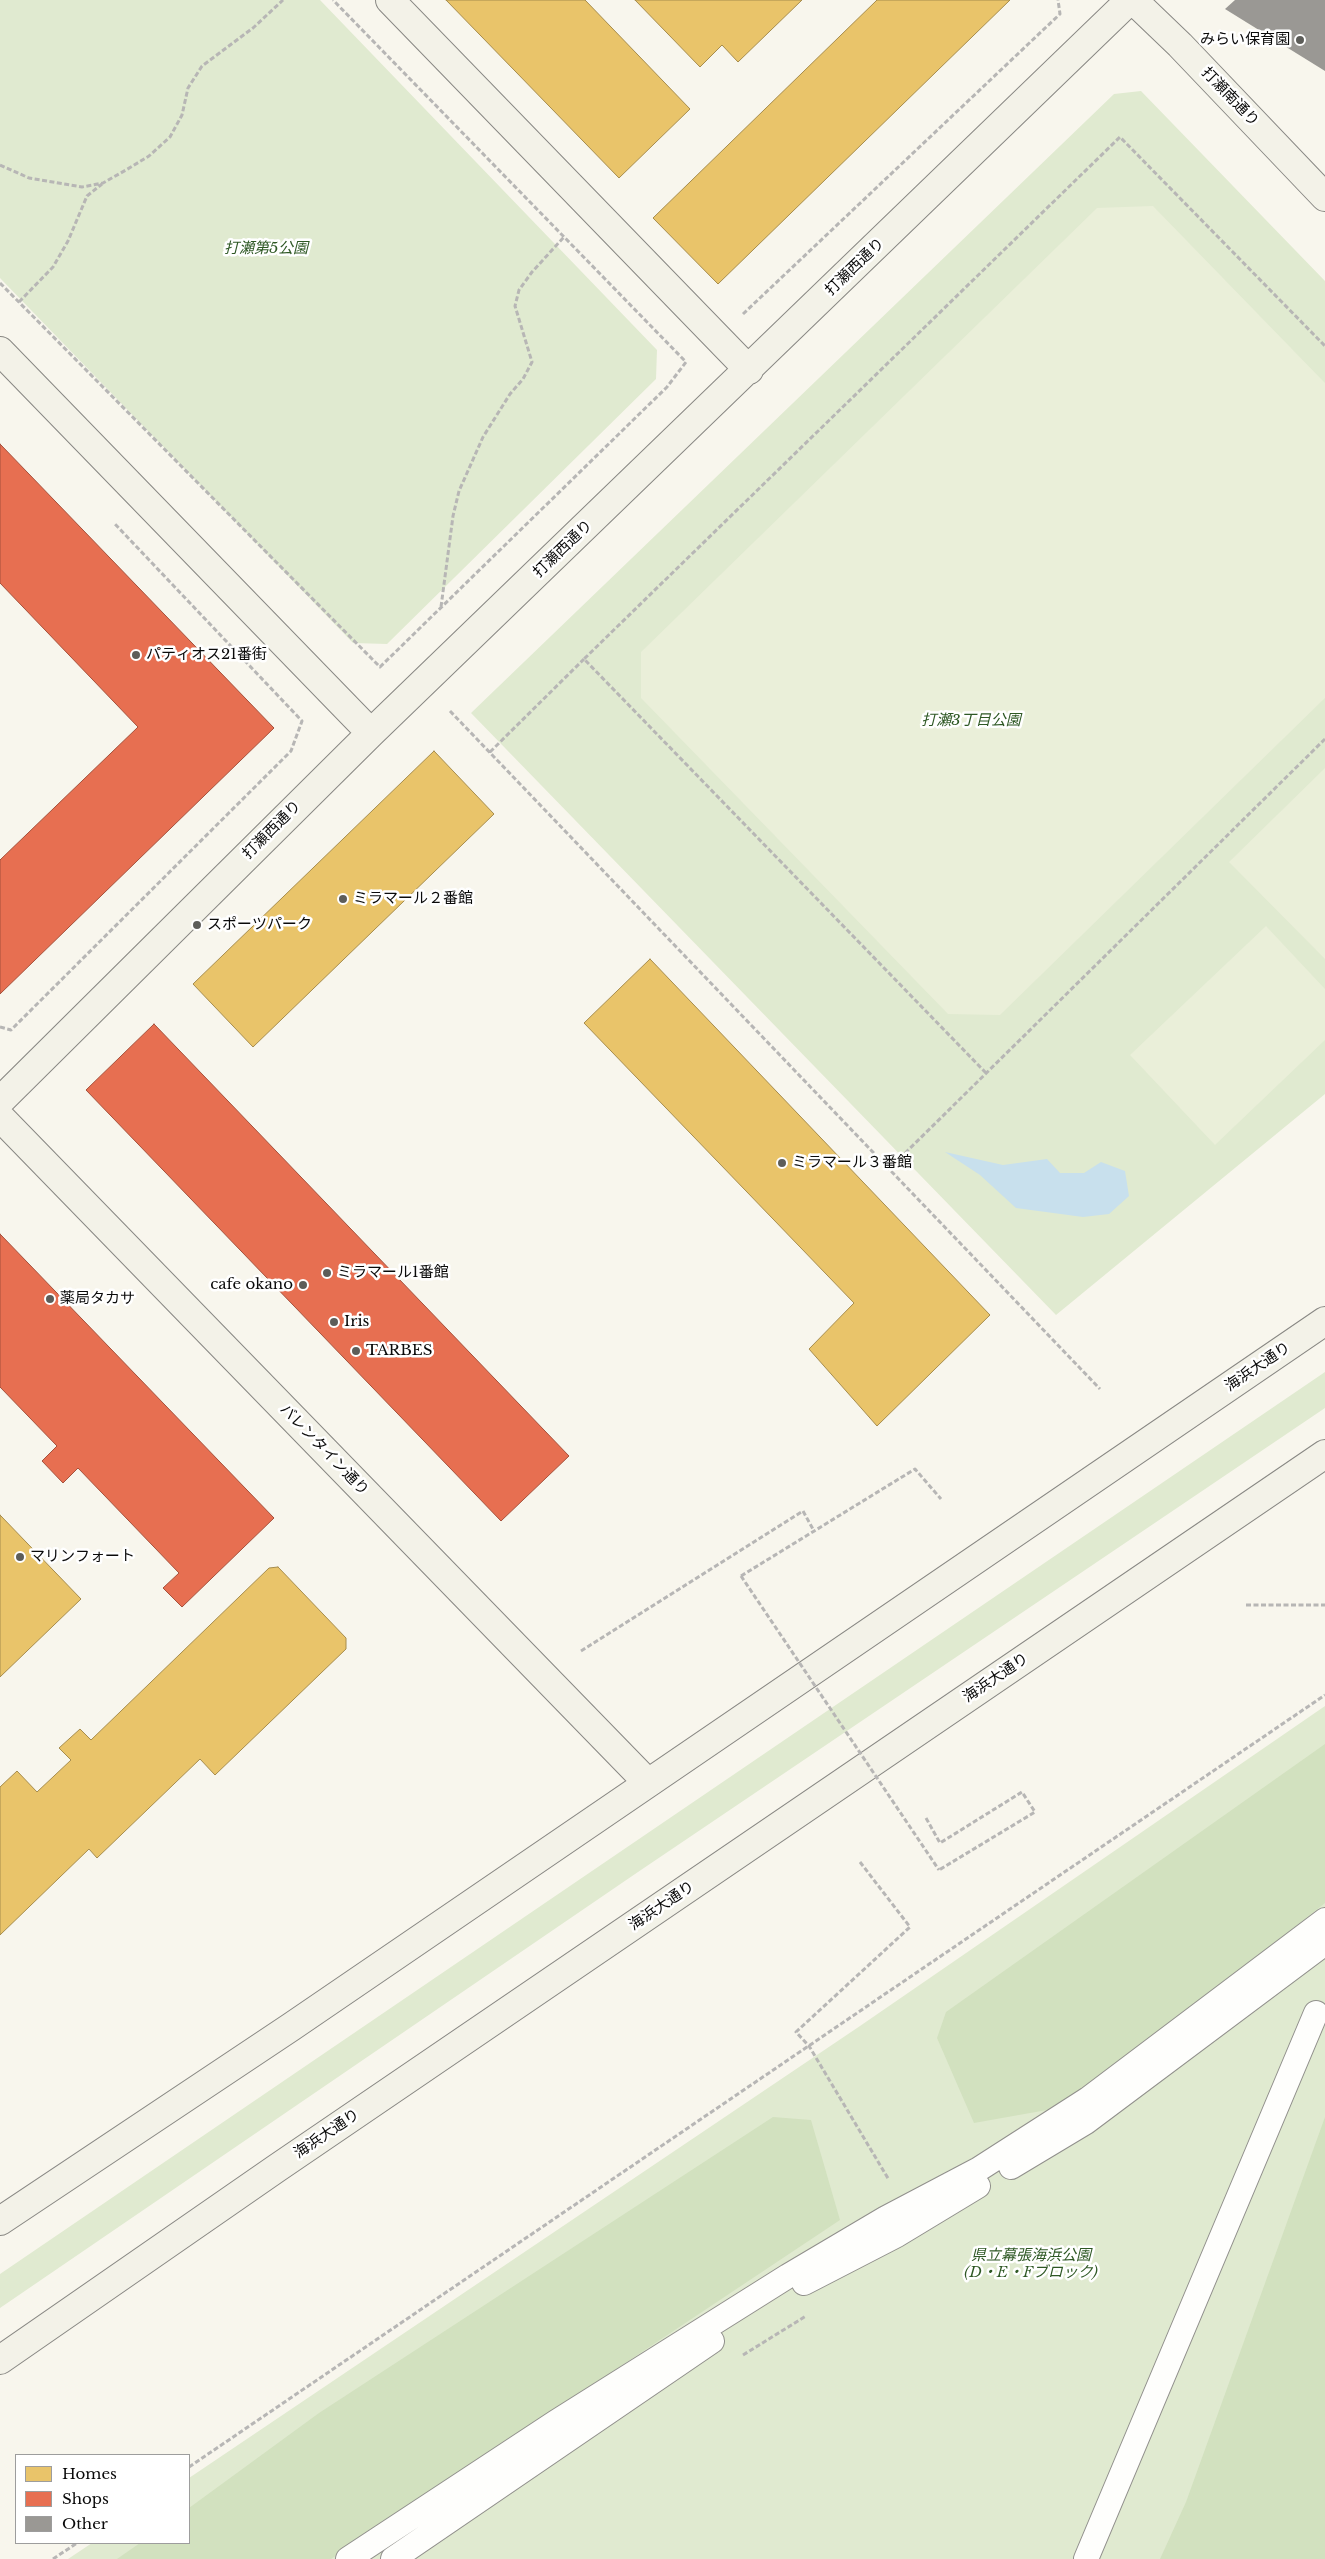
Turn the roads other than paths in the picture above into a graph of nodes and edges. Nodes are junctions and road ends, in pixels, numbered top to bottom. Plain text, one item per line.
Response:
1 (390, 0) edge
2 (1131, 0) edge
3 (1325, 196) edge
4 (0, 351) edge
5 (749, 370) junction
6 (371, 733) junction
7 (0, 1101) edge
8 (0, 1117) edge
9 (1325, 1321) edge
10 (1325, 1454) edge
11 (648, 1783) junction
12 (1325, 1920) edge
13 (1325, 1944) edge
14 (1316, 2013) dead end
15 (0, 2221) edge
16 (0, 2360) edge
17 (348, 2559) edge
18 (393, 2559) edge
19 (1086, 2559) edge

1 - 5 street
2 - 3 street, 打瀬南通り
2 - 5 street, 打瀬西通り
4 - 6 street
5 - 6 street, 打瀬西通り
6 - 7 street, 打瀬西通り
8 - 11 street, バレンタイン通り
9 - 11 street, 海浜大通り
10 - 16 street, 海浜大通り
11 - 15 street, 海浜大通り
12 - 17 lane
13 - 18 lane
14 - 19 lane

